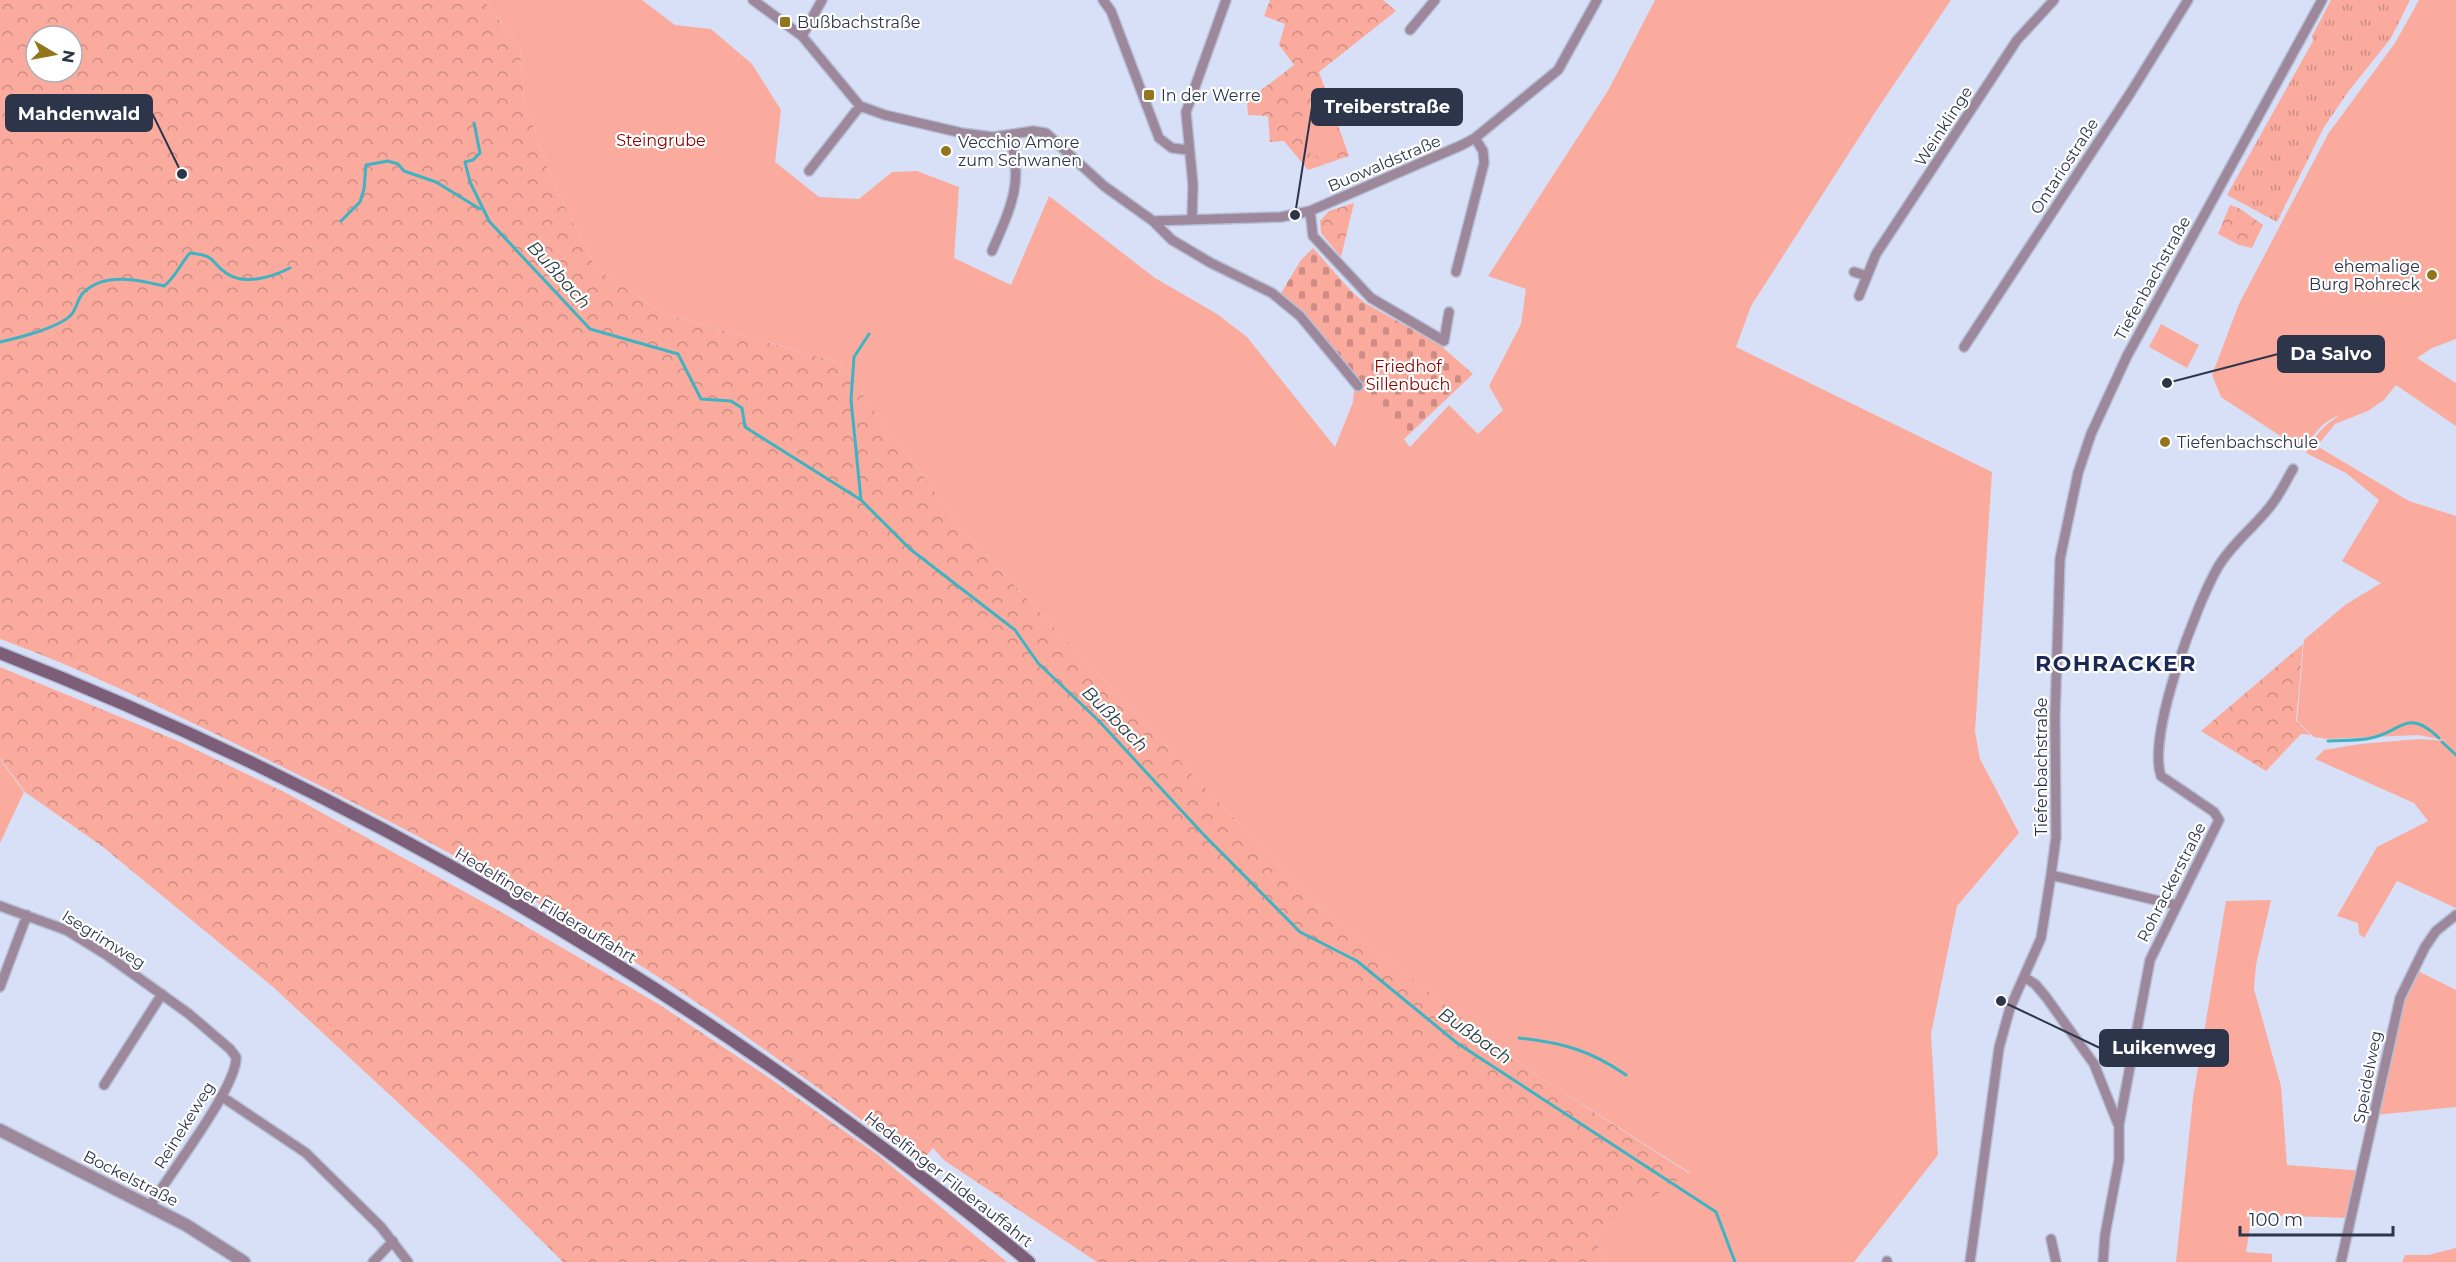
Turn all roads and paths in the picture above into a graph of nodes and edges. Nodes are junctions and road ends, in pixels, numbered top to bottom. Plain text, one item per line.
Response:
1 (753, 0) edge
2 (822, 0) edge
3 (1104, 0) edge
4 (1226, 0) edge
5 (1435, 0) edge
6 (1597, 0) edge
7 (2054, 0) edge
8 (2188, 0) edge
9 (2322, 0) edge
10 (1410, 30) dead end
11 (802, 36) junction
12 (860, 106) junction
13 (1009, 136) junction
14 (1475, 138) junction
15 (1188, 150) junction
16 (808, 171) dead end
17 (1310, 211) junction
18 (1192, 218) junction
19 (1154, 221) junction
20 (992, 251) dead end
21 (1456, 272) dead end
22 (1854, 272) dead end
23 (1867, 276) junction
24 (1859, 296) dead end
25 (1449, 312) dead end
26 (1964, 347) dead end
27 (1358, 386) dead end
28 (2293, 469) dead end
29 (0, 653) edge
30 (2051, 875) junction
31 (2176, 905) junction
32 (0, 906) edge
33 (27, 915) junction
34 (2456, 915) edge
35 (2024, 977) junction
36 (0, 987) edge
37 (162, 994) junction
38 (236, 1057) joint
39 (104, 1085) dead end
40 (221, 1096) junction
41 (2119, 1125) junction
42 (0, 1130) edge
43 (150, 1206) junction
44 (2050, 1239) dead end
45 (393, 1241) junction
46 (244, 1262) edge
47 (373, 1262) edge
48 (408, 1262) edge
49 (1029, 1262) edge
50 (1970, 1262) edge
51 (2056, 1262) edge
52 (2103, 1262) edge
53 (2341, 1262) edge

1 - 11 street
2 - 11 street
3 - 15 street
4 - 15 street
5 - 10 street
6 - 14 street, Buowaldstraße
7 - 23 street, Weinklinge
8 - 26 street, Ontariostraße
9 - 30 street, Tiefenbachstraße
11 - 12 street
12 - 13 street
12 - 16 street
13 - 19 street
13 - 20 street
14 - 17 street, Buowaldstraße
14 - 21 street
15 - 18 street
17 - 18 street, Buowaldstraße
17 - 25 street
18 - 19 street, Buowaldstraße
19 - 27 street
22 - 23 street
23 - 24 street, Weinklinge
28 - 31 street, Rohrackerstraße
29 - 49 main road, Hedelfinger Filderauffahrt
30 - 31 street
30 - 35 street, Tiefenbachstraße
31 - 41 street, Rohrackerstraße
32 - 33 street, Isegrimweg
33 - 36 street
33 - 37 street, Isegrimweg
34 - 53 street, Speidelweg
35 - 41 street
35 - 50 street, Tiefenbachstraße
37 - 38 street, Isegrimweg
37 - 39 street
38 - 40 street, Reinekeweg
40 - 43 street, Reinekeweg
40 - 45 street
41 - 52 street, Rohrackerstraße
42 - 43 street, Bockelstraße
43 - 46 street, Bockelstraße
44 - 51 street
45 - 47 street
45 - 48 street

